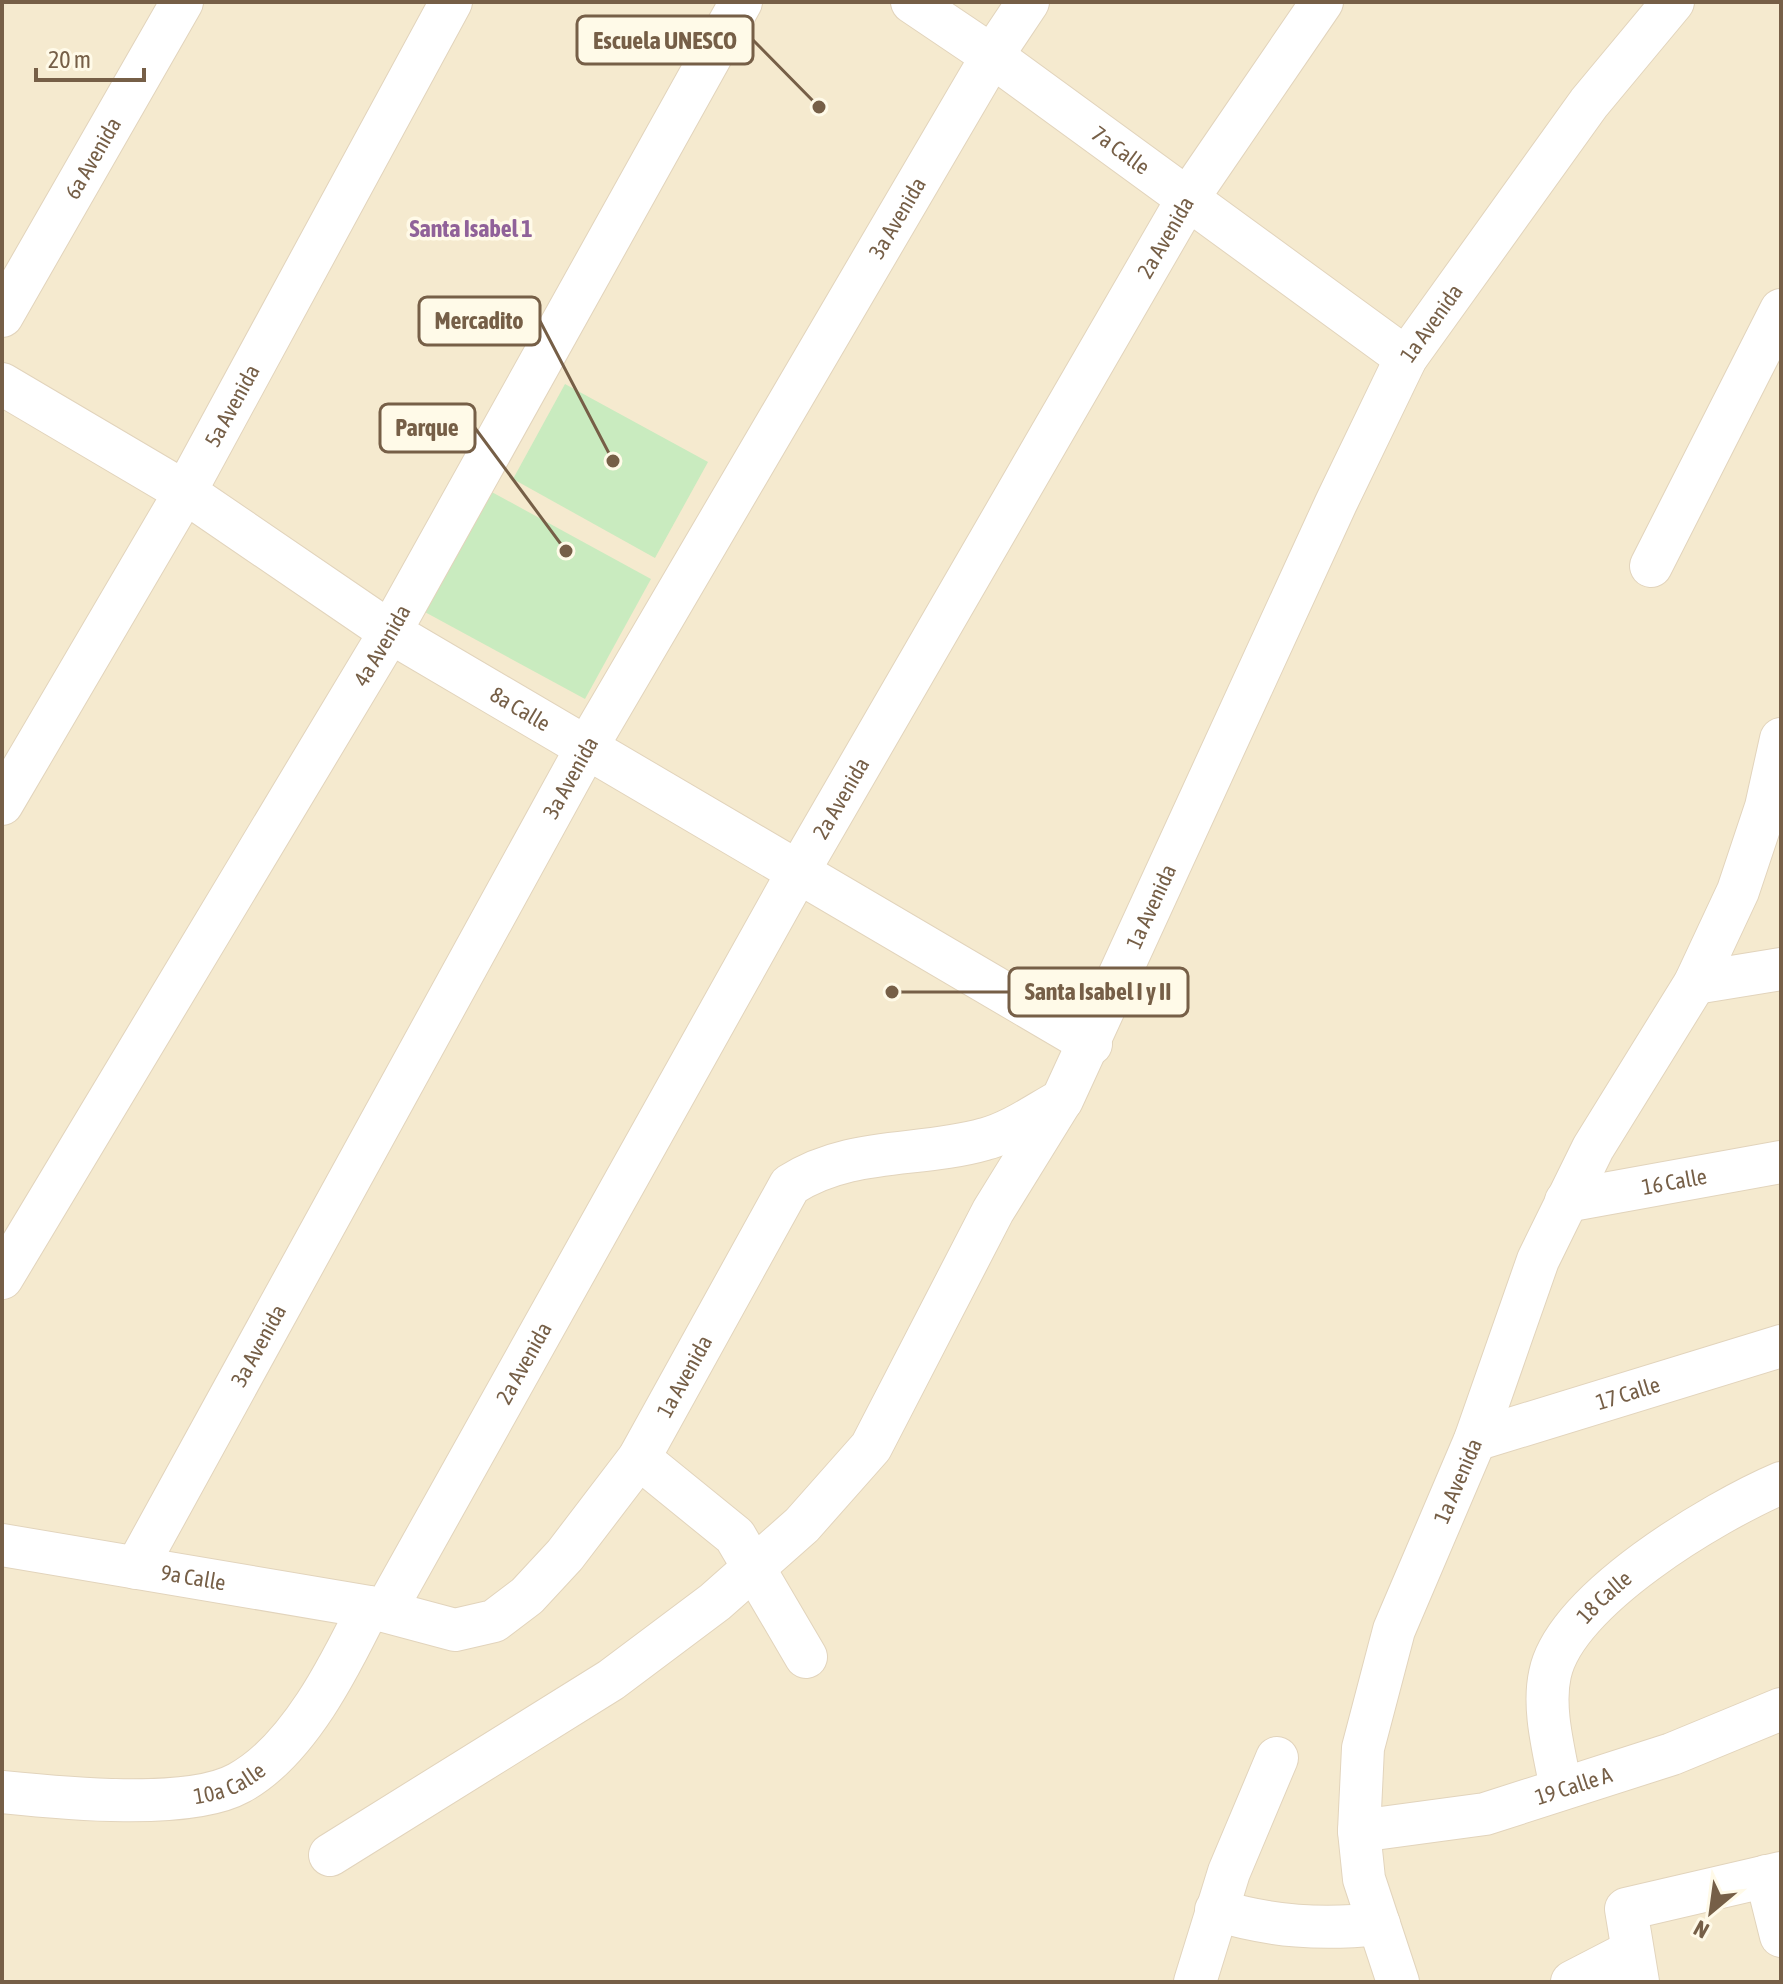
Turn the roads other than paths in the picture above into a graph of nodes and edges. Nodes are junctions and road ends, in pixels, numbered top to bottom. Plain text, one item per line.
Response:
1 (182, 2) edge
2 (451, 2) edge
3 (741, 2) edge
4 (912, 2) edge
5 (1028, 2) edge
6 (1322, 2) edge
7 (1673, 2) edge
8 (992, 56) junction
9 (1188, 198) junction
10 (1781, 310) edge
11 (2, 316) edge
12 (1406, 358) junction
13 (2, 384) edge
14 (185, 492) junction
15 (1651, 566) dead end
16 (390, 632) junction
17 (1781, 739) edge
18 (587, 747) junction
19 (2, 804) edge
20 (1774, 806) edge
21 (798, 872) junction
22 (1781, 969) edge
23 (1695, 983) junction
24 (1091, 1044) junction
25 (1062, 1100) junction
26 (1781, 1162) edge
27 (1566, 1201) junction
28 (2, 1278) edge
29 (1781, 1346) edge
30 (1475, 1440) junction
31 (639, 1458) junction
32 (1781, 1483) edge
33 (2, 1545) edge
34 (136, 1568) junction
35 (754, 1569) junction
36 (377, 1609) junction
37 (806, 1657) dead end
38 (1781, 1709) edge
39 (1277, 1758) dead end
40 (1561, 1789) junction
41 (2, 1792) edge
42 (1359, 1831) junction
43 (330, 1855) dead end
44 (1774, 1875) edge
45 (1216, 1910) junction
46 (1379, 1924) junction
47 (1781, 1936) edge
48 (1631, 1949) edge
49 (1195, 1982) edge
50 (1398, 1982) edge
51 (1572, 1982) edge

1 - 11 street, 6a Avenida
2 - 14 street, 5a Avenida
3 - 16 street, 4a Avenida
4 - 8 street, 7a Calle
5 - 8 street, 3a Avenida
6 - 9 street, 2a Avenida
7 - 12 street, 1a Avenida
8 - 9 street, 7a Calle
8 - 18 street, 3a Avenida
9 - 12 street, 7a Calle
9 - 21 street, 2a Avenida
10 - 15 street
12 - 24 street, 1a Avenida
13 - 14 street, 8a Calle
14 - 16 street, 8a Calle
14 - 19 street, 5a Avenida
16 - 18 street, 8a Calle
16 - 28 street, 4a Avenida
17 - 20 street, 1a Avenida
18 - 21 street, 8a Calle
18 - 34 street, 3a Avenida
20 - 23 street, 1a Avenida
21 - 24 street, 8a Calle
21 - 36 street, 2a Avenida
22 - 23 street
23 - 27 street, 1a Avenida
24 - 25 street, 1a Avenida
25 - 31 street, 1a Avenida
25 - 35 street
26 - 27 street, 16 Calle
27 - 30 street, 1a Avenida
29 - 30 street, 17 Calle
30 - 42 street, 1a Avenida
31 - 35 street
31 - 36 street, 1a Avenida
32 - 40 street, 18 Calle
33 - 34 street, 9a Calle
34 - 36 street, 9a Calle
35 - 37 street
35 - 43 street
36 - 41 street, 10a Calle
38 - 40 street, 19 Calle A
39 - 45 street
40 - 42 street, 19 Calle A
42 - 46 street, 1a Avenida
44 - 47 street
44 - 48 street
45 - 46 street
45 - 49 street
46 - 50 street, 1a Avenida
48 - 51 street

